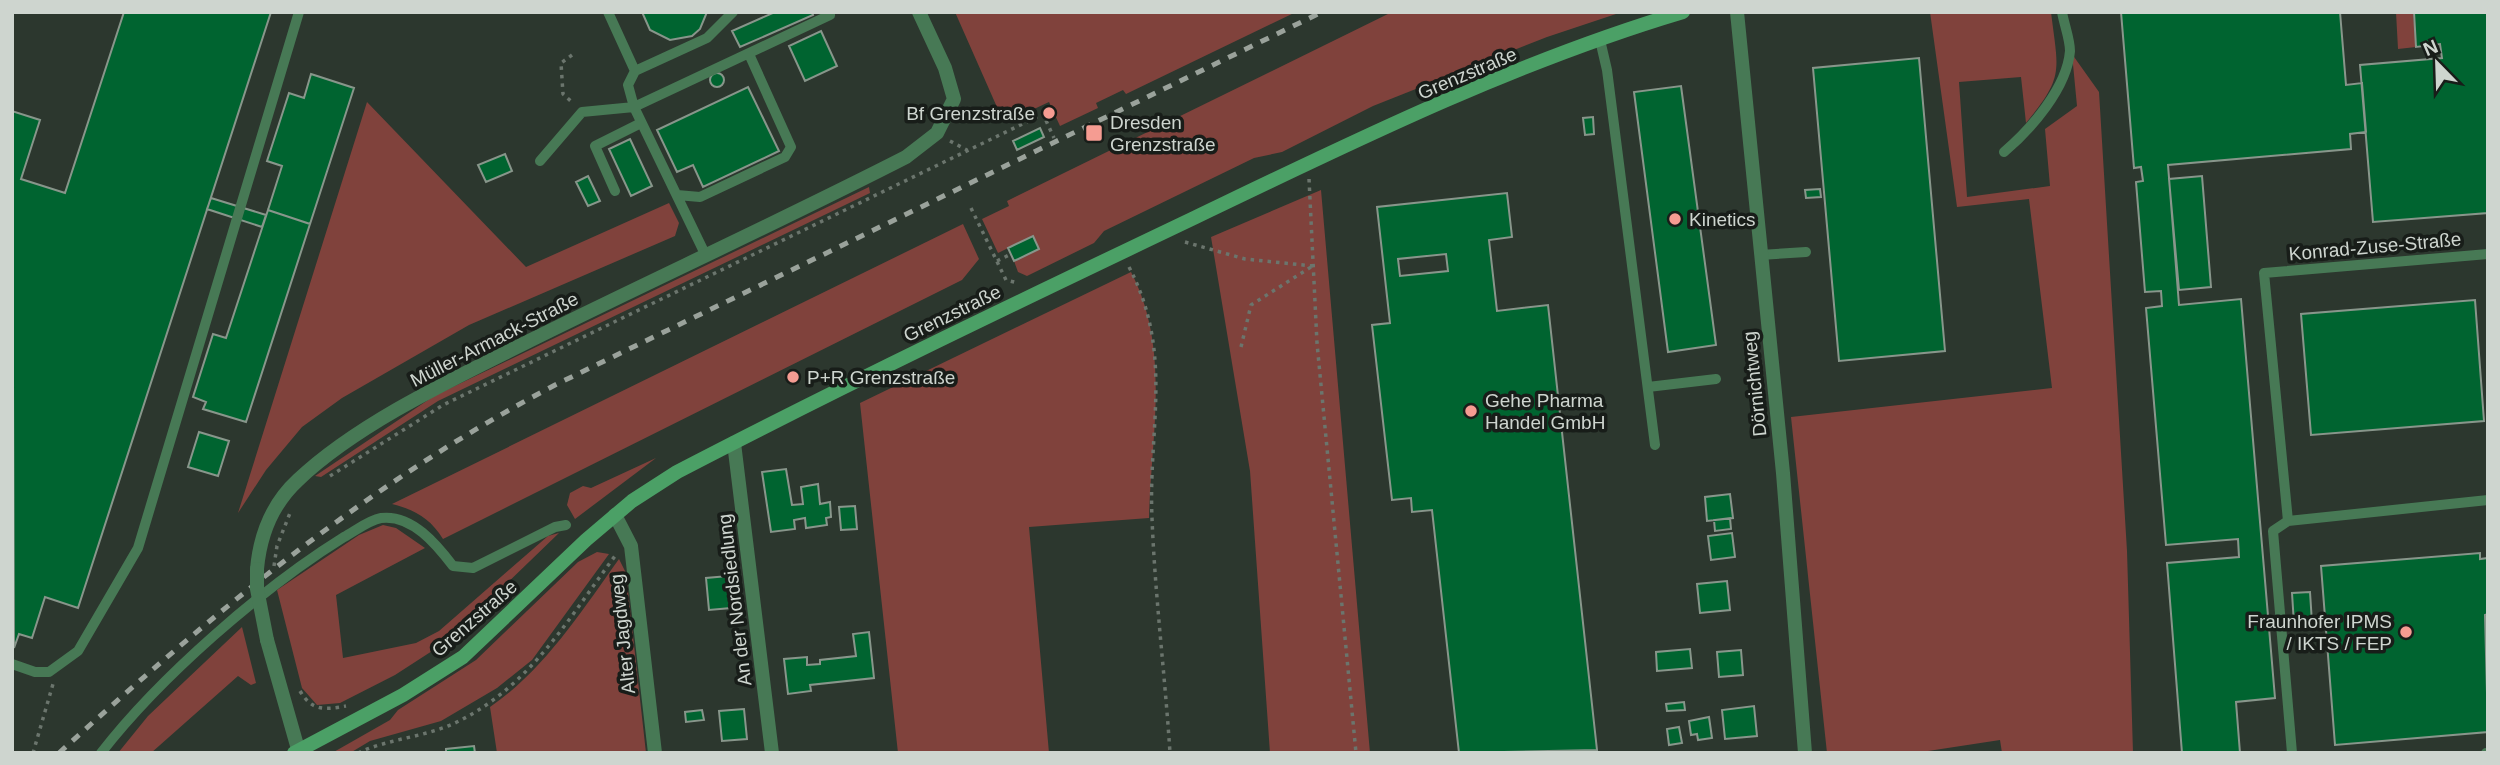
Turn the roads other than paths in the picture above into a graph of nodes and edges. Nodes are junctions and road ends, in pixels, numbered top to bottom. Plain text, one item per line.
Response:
1 (299, 12) edge
2 (608, 12) edge
3 (733, 12) edge
4 (829, 12) edge
5 (919, 12) edge
6 (1683, 12) edge
7 (1737, 12) edge
8 (2062, 12) edge
9 (1600, 40) junction
10 (749, 54) junction
11 (635, 71) junction
12 (634, 107) junction
13 (642, 123) junction
14 (2004, 152) dead end
15 (540, 161) dead end
16 (615, 191) dead end
17 (677, 195) junction
18 (1806, 252) dead end
19 (2488, 254) edge
20 (1760, 255) junction
21 (706, 256) junction
22 (1716, 379) dead end
23 (1648, 387) junction
24 (734, 443) junction
25 (1655, 445) dead end
26 (2488, 500) edge
27 (615, 515) junction
28 (2288, 522) junction
29 (566, 525) dead end
30 (12, 664) edge
31 (296, 751) edge
32 (101, 753) edge
33 (654, 753) edge
34 (772, 753) edge
35 (1805, 753) edge
36 (2292, 753) edge

1 - 30 lane
2 - 11 lane
3 - 11 lane
4 - 10 lane
5 - 21 street, Müller-Armack-Straße
6 - 9 main road, Grenzstraße
7 - 20 street, Dörnichtweg
8 - 14 lane
9 - 23 lane
9 - 24 main road, Grenzstraße
10 - 12 lane
10 - 17 lane
11 - 12 lane
12 - 13 lane
12 - 15 lane
13 - 16 lane
13 - 17 lane
17 - 21 lane
18 - 20 lane
19 - 28 lane, Konrad-Zuse-Straße
20 - 35 street, Dörnichtweg
21 - 31 street, Müller-Armack-Straße, bridge
22 - 23 lane
23 - 25 lane
24 - 27 main road, Grenzstraße
24 - 34 street, An der Nordsiedlung
26 - 28 lane
27 - 31 main road, Grenzstraße
27 - 33 street, Alter Jagdweg
28 - 36 lane
29 - 32 lane

